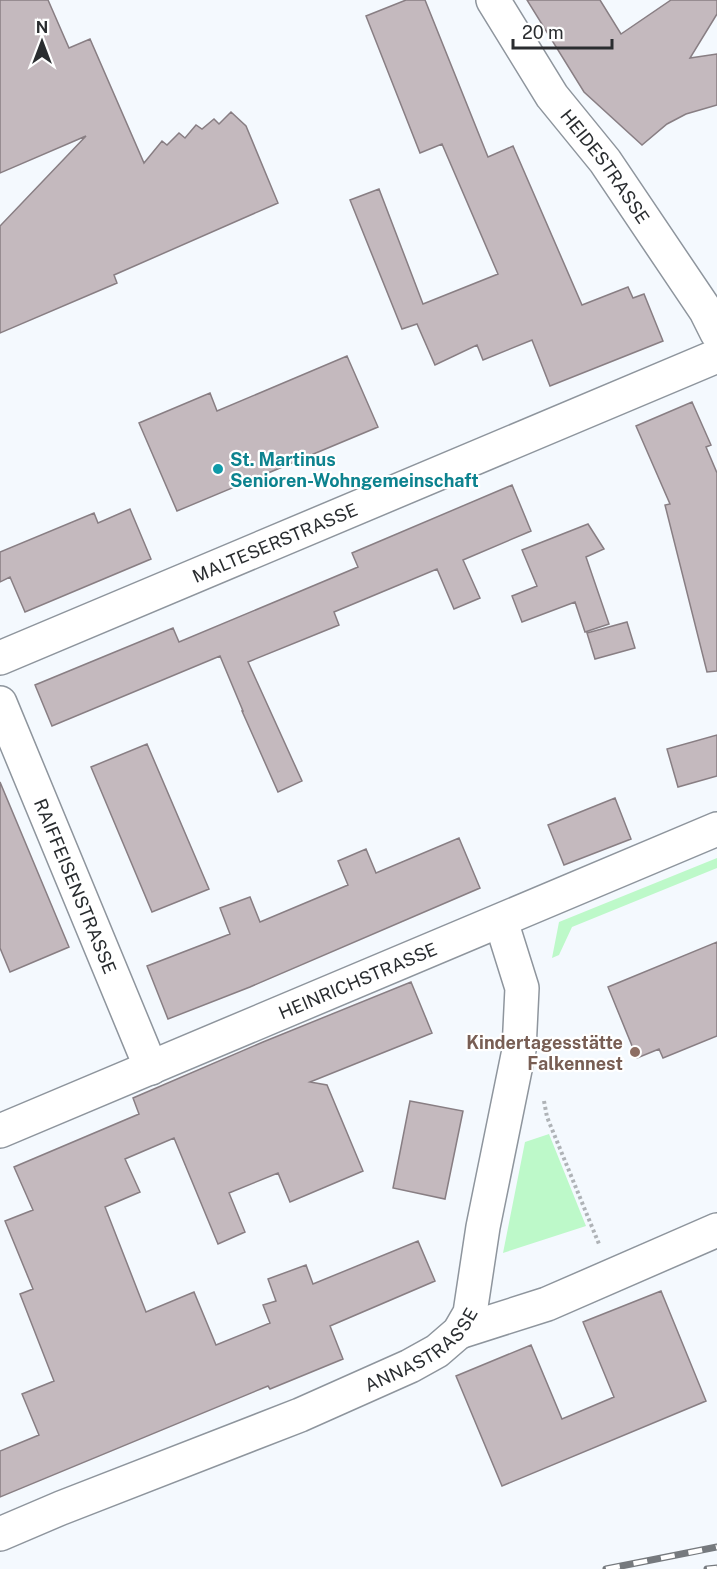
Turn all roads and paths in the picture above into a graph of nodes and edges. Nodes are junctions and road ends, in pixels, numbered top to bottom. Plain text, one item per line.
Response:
1 (493, 0) edge
2 (717, 333) edge
3 (717, 356) edge
4 (0, 658) edge
5 (0, 703) edge
6 (717, 829) edge
7 (501, 921) junction
8 (151, 1068) junction
9 (543, 1091) dead end
10 (0, 1131) edge
11 (717, 1230) edge
12 (612, 1276) junction
13 (459, 1332) junction
14 (0, 1534) edge

1 - 2 street, HEIDESTRASSE
3 - 4 street, MALTESERSTRASSE
5 - 8 street, RAIFFEISENSTRASSE
6 - 7 street, HEINRICHSTRASSE
7 - 8 street, HEINRICHSTRASSE
7 - 13 street, ANNASTRASSE
8 - 10 street, HEINRICHSTRASSE
9 - 12 path
11 - 12 street
12 - 13 street
13 - 14 street, ANNASTRASSE

